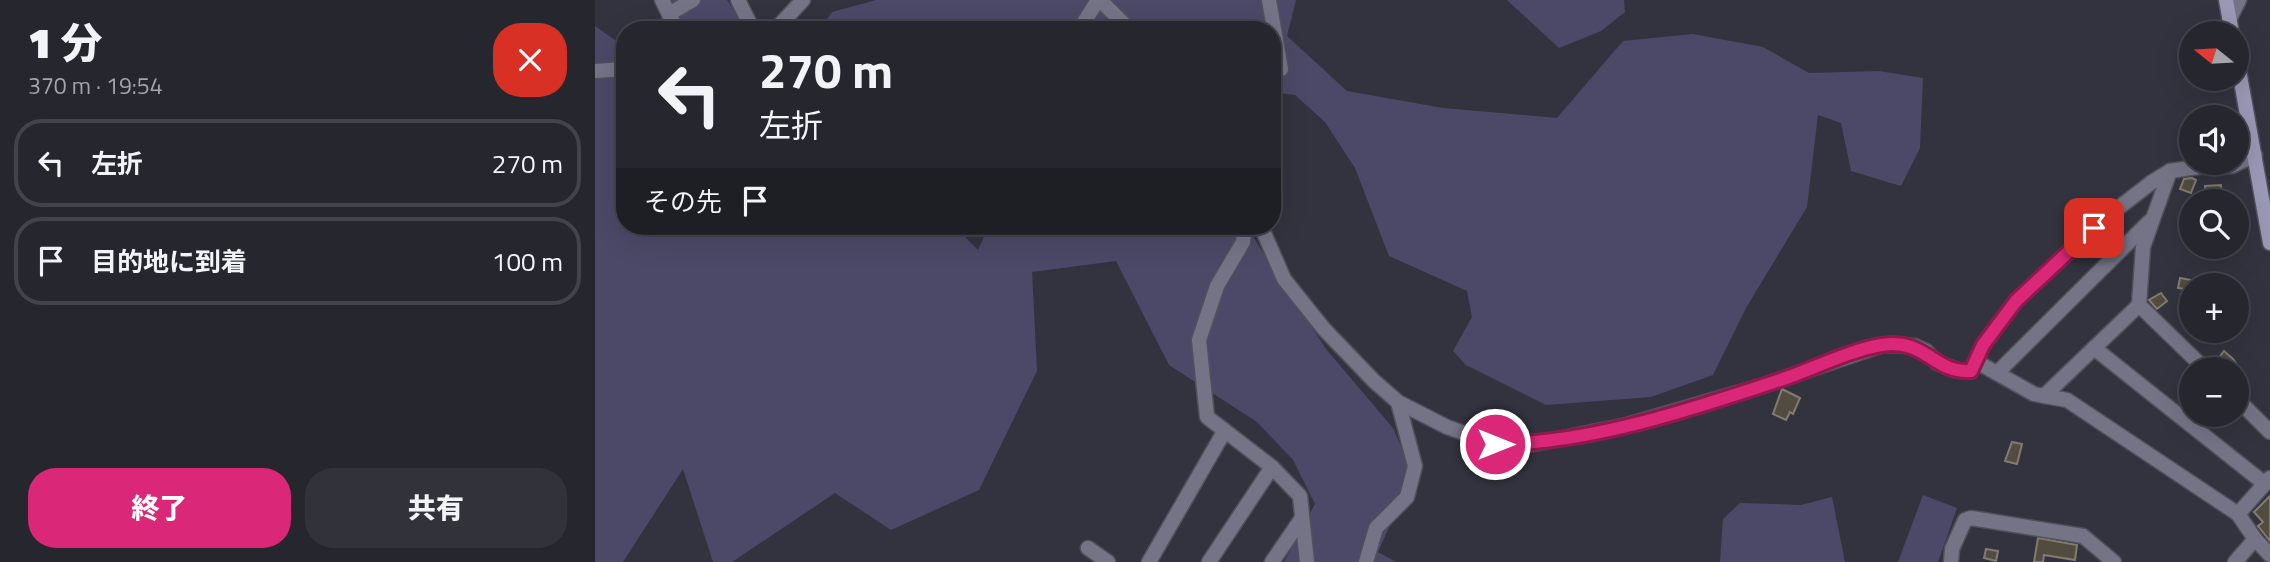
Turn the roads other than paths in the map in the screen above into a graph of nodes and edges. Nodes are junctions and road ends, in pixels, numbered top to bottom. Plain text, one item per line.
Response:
1 (662, 0) edge
2 (693, 0) edge
3 (738, 0) edge
4 (803, 0) edge
5 (1099, 0) edge
6 (1269, 0) edge
7 (2226, 0) edge
8 (2239, 0) edge
9 (669, 14) junction
10 (672, 21) edge
11 (748, 21) edge
12 (783, 21) edge
13 (1085, 21) edge
14 (1121, 21) edge
15 (1271, 21) edge
16 (2229, 21) edge
17 (2232, 21) edge
18 (616, 70) edge
19 (595, 71) edge
20 (2243, 91) edge
21 (2255, 155) junction
22 (2170, 171) junction
23 (2154, 217) junction
24 (1244, 235) edge
25 (1265, 235) edge
26 (2270, 243) edge
27 (2139, 304) junction
28 (2094, 348) junction
29 (2194, 357) edge
30 (1977, 362) junction
31 (1997, 373) junction
32 (2044, 396) junction
33 (1398, 402) junction
34 (2249, 411) edge
35 (1224, 432) junction
36 (2270, 432) edge
37 (1272, 467) junction
38 (2267, 481) edge
39 (2238, 514) junction
40 (1302, 518) junction
41 (2255, 539) junction
42 (1088, 548) dead end
43 (2270, 555) edge
44 (1108, 562) edge
45 (1149, 562) edge
46 (1209, 562) edge
47 (1272, 562) edge
48 (1307, 562) edge
49 (1366, 562) edge
50 (1951, 562) edge
51 (2114, 562) edge
52 (2235, 562) edge

1 - 9 street
2 - 9 street
3 - 11 street
4 - 12 street
5 - 13 street
5 - 14 street
6 - 15 street
7 - 16 main road
8 - 17 street
9 - 10 street
18 - 19 street
20 - 21 main road
21 - 22 street
21 - 26 main road
22 - 23 street
22 - 30 street
23 - 27 street
23 - 31 street
24 - 35 street
25 - 33 street
27 - 28 street
27 - 29 street
28 - 32 street
28 - 38 street
30 - 31 street
30 - 33 street
31 - 32 street
32 - 39 street
33 - 49 street
34 - 36 street
35 - 37 street
35 - 45 street
37 - 40 street
37 - 46 street
38 - 39 street
39 - 41 street
40 - 47 street
40 - 48 street
41 - 43 street
41 - 52 street
42 - 44 street
50 - 51 street

